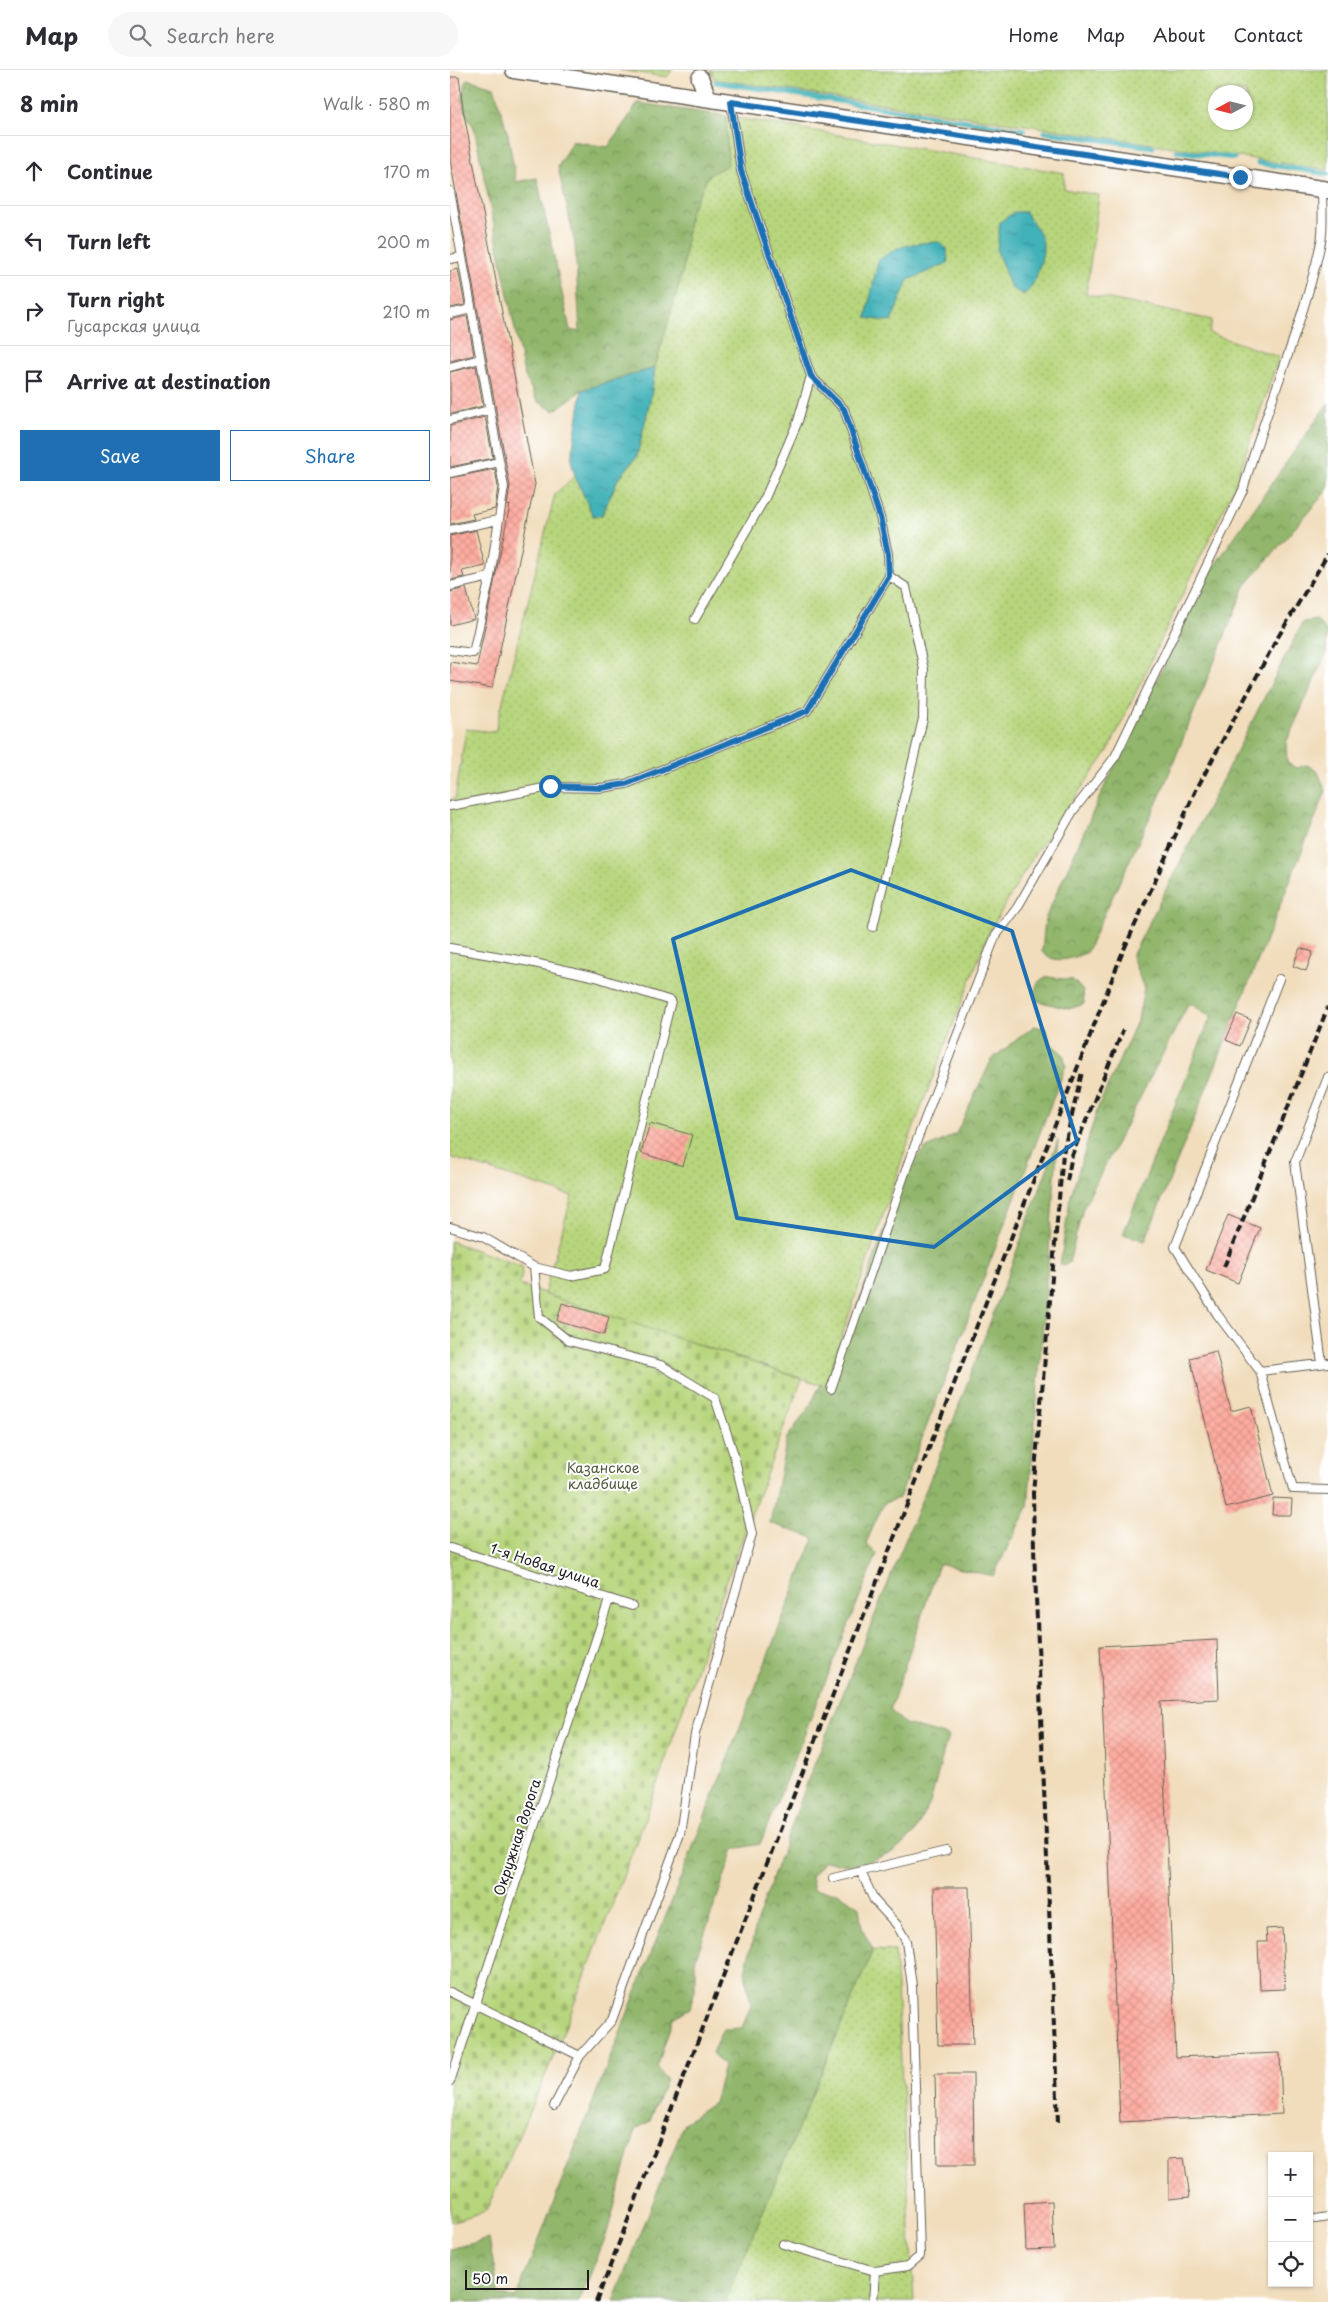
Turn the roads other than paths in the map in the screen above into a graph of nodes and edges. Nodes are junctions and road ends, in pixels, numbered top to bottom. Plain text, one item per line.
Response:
1 (514, 70) edge
2 (698, 74) edge
3 (708, 98) junction
4 (731, 102) junction
5 (1325, 189) edge
6 (450, 192) edge
7 (451, 203) edge
8 (462, 257) junction
9 (450, 259) edge
10 (471, 309) junction
11 (450, 314) edge
12 (480, 359) junction
13 (450, 366) edge
14 (811, 376) junction
15 (490, 410) junction
16 (450, 420) edge
17 (499, 462) junction
18 (450, 473) edge
19 (498, 520) junction
20 (450, 530) edge
21 (889, 576) junction
22 (490, 577) junction
23 (450, 586) edge
24 (695, 619) dead end
25 (450, 650) edge
26 (450, 806) edge
27 (873, 927) dead end
28 (450, 948) edge
29 (1280, 979) dead end
30 (1328, 1077) edge
31 (450, 1227) edge
32 (534, 1267) junction
33 (1325, 1363) edge
34 (1260, 1371) junction
35 (831, 1389) dead end
36 (1328, 1490) edge
37 (450, 1548) edge
38 (609, 1600) junction
39 (632, 1606) dead end
40 (946, 1851) dead end
41 (861, 1872) junction
42 (833, 1878) dead end
43 (450, 1992) edge
44 (475, 2004) junction
45 (580, 2056) junction
46 (450, 2082) edge
47 (554, 2106) dead end
48 (1328, 2217) edge
49 (1314, 2219) dead end
50 (783, 2244) dead end
51 (875, 2271) junction
52 (873, 2302) edge

1 - 3 street
2 - 3 street
3 - 4 street
4 - 5 street
4 - 14 lane
5 - 35 lane
6 - 7 lane
7 - 8 lane
8 - 9 lane
8 - 10 lane
10 - 11 lane
10 - 12 lane
12 - 13 lane
12 - 15 lane
14 - 21 lane
14 - 24 lane
15 - 16 lane
15 - 17 lane
17 - 18 lane
17 - 19 lane
19 - 20 lane
19 - 22 lane
21 - 26 lane
21 - 27 lane
22 - 23 lane
22 - 25 lane
28 - 32 lane
29 - 34 lane
30 - 33 lane
31 - 32 lane
32 - 45 lane
33 - 34 lane
34 - 36 lane
37 - 38 lane, 1-я Новая улица
38 - 39 lane, 1-я Новая улица
38 - 44 lane, Окружная дорога
40 - 41 lane
41 - 42 lane
41 - 51 lane
43 - 44 lane
44 - 45 lane
44 - 46 lane, Окружная дорога
45 - 47 lane
48 - 49 lane
50 - 51 lane
51 - 52 lane

